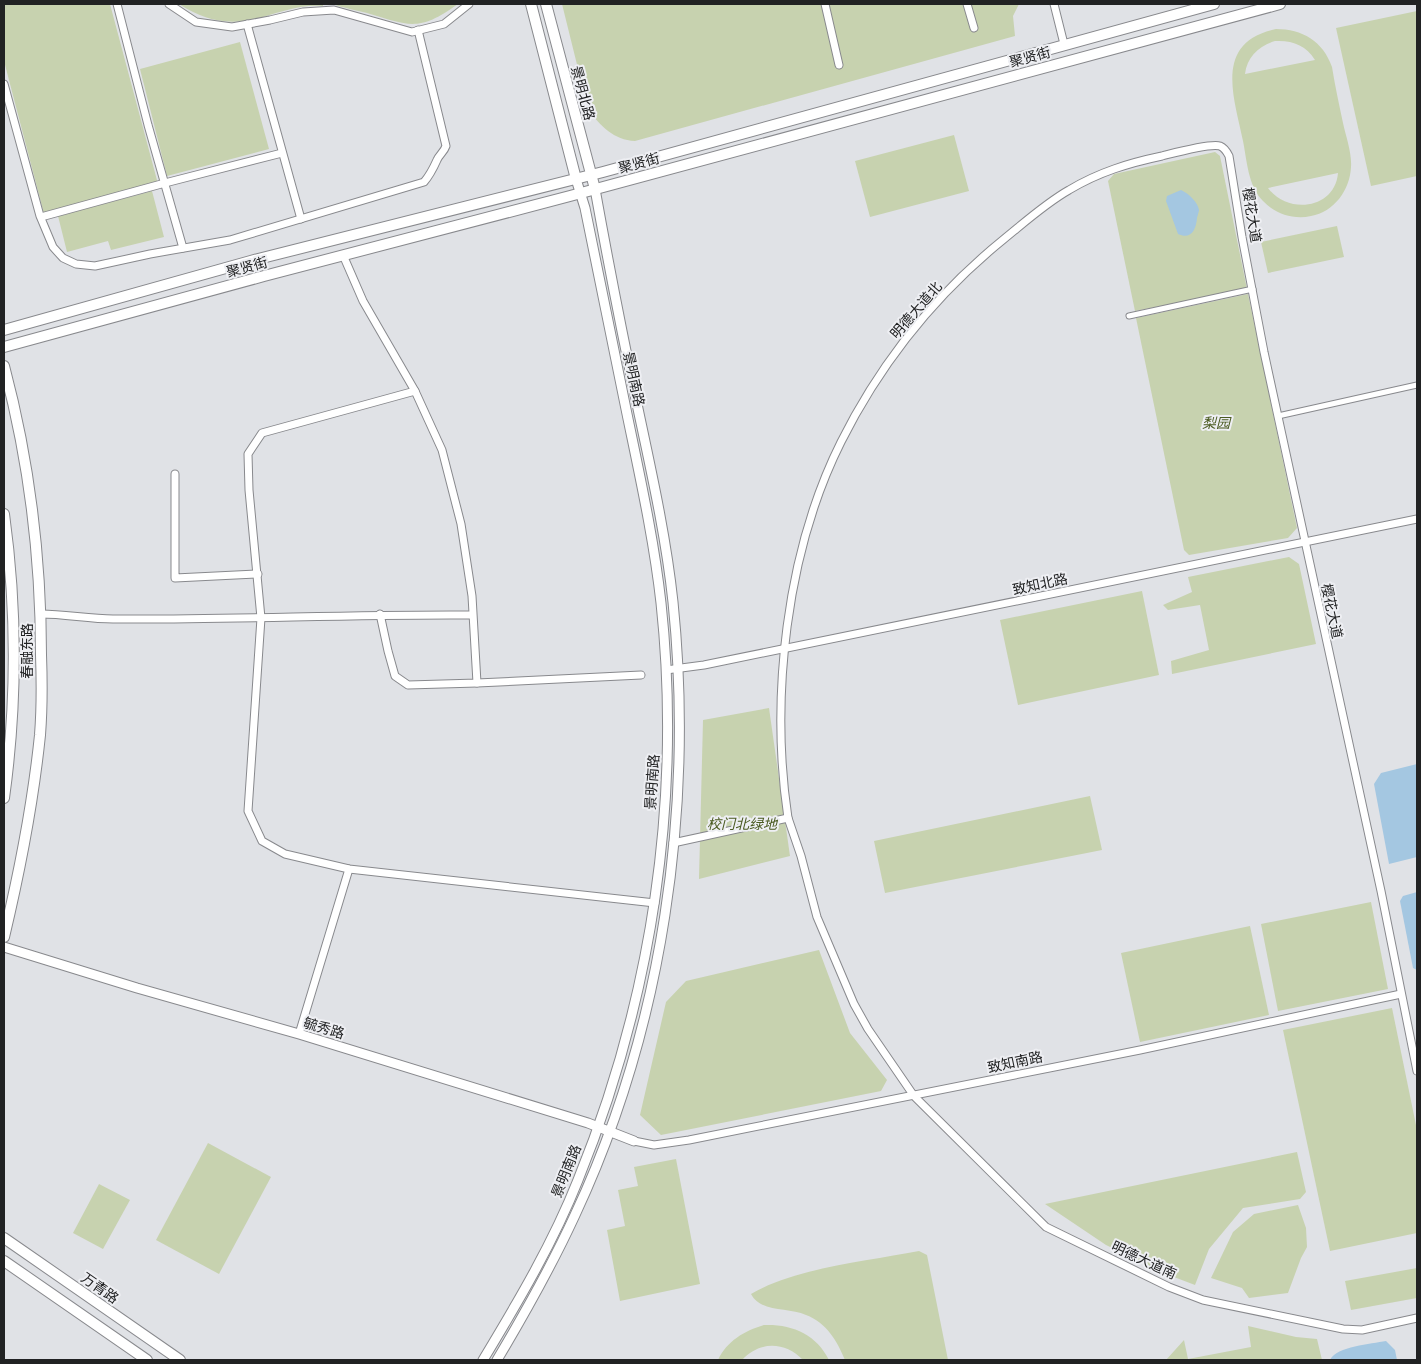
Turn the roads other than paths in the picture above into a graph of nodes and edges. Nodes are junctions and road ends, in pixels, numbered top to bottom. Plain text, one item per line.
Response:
1 (117, 4) edge
2 (169, 4) edge
3 (469, 4) edge
4 (531, 4) edge
5 (546, 4) edge
6 (825, 4) edge
7 (967, 4) edge
8 (1054, 4) edge
9 (1214, 4) edge
10 (1280, 4) edge
11 (328, 7) edge
12 (247, 24) junction
13 (974, 28) dead end
14 (418, 30) junction
15 (1064, 44) junction
16 (839, 65) dead end
17 (4, 84) edge
18 (282, 153) junction
19 (1229, 156) joint
20 (591, 175) junction
21 (576, 179) junction
22 (164, 183) junction
23 (595, 189) junction
24 (580, 193) junction
25 (41, 217) junction
26 (300, 219) junction
27 (183, 248) junction
28 (343, 256) junction
29 (1253, 289) junction
30 (1129, 316) dead end
31 (4, 330) edge
32 (4, 347) edge
33 (4, 366) edge
34 (1417, 385) edge
35 (415, 391) junction
36 (1278, 416) junction
37 (175, 474) dead end
38 (4, 514) edge
39 (1417, 519) edge
40 (1305, 542) junction
41 (258, 574) junction
42 (41, 614) junction
43 (380, 614) junction
44 (472, 615) junction
45 (261, 618) junction
46 (784, 649) junction
47 (678, 669) junction
48 (666, 670) junction
49 (641, 675) dead end
50 (477, 682) junction
51 (4, 798) edge
52 (788, 818) junction
53 (673, 843) junction
54 (349, 869) junction
55 (655, 903) junction
56 (4, 936) edge
57 (4, 948) edge
58 (1401, 994) junction
59 (299, 1034) junction
60 (1417, 1071) edge
61 (914, 1096) junction
62 (599, 1126) junction
63 (609, 1130) junction
64 (634, 1141) joint
65 (4, 1238) edge
66 (4, 1261) edge
67 (1417, 1318) edge
68 (147, 1360) edge
69 (180, 1360) edge
70 (483, 1360) edge
71 (497, 1360) edge

1 - 22 street
2 - 12 street
3 - 14 street
4 - 21 main road, 景明北路
5 - 20 main road, 景明北路
6 - 16 street
7 - 13 street
8 - 15 street
9 - 15 main road, 聚贤街
10 - 23 main road, 聚贤街
11 - 12 street
11 - 14 street
12 - 18 street
14 - 26 street
15 - 20 main road, 聚贤街
17 - 25 street
18 - 22 street
18 - 26 street
19 - 29 street, 樱花大道
19 - 46 street, 明德大道北
20 - 21 main road, 聚贤街
20 - 23 main road, 景明北路
21 - 24 street, 景明南路
21 - 31 main road, 聚贤街
22 - 25 street
22 - 27 street
23 - 24 main road, 聚贤街
23 - 47 street, 景明南路
24 - 28 main road, 聚贤街
24 - 48 street, 景明南路
25 - 27 street
26 - 27 street
28 - 32 main road, 聚贤街
28 - 35 street
29 - 30 street
29 - 36 street, 樱花大道
33 - 42 main road, 春融东路
34 - 36 street
35 - 41 street
35 - 44 street
36 - 40 street, 樱花大道
37 - 41 street
38 - 51 main road, 春融东路
39 - 40 street, 致知北路
40 - 46 street, 致知北路
40 - 58 street, 樱花大道
41 - 45 street
42 - 45 street
42 - 56 main road, 春融东路
43 - 44 street
43 - 45 street
43 - 50 street
44 - 50 street
45 - 54 street
46 - 47 street, 致知北路
46 - 52 street, 明德大道南
47 - 48 street, 致知北路
47 - 53 street, 景明南路
48 - 55 street, 景明南路
49 - 50 street
52 - 53 street
52 - 61 street, 明德大道南
53 - 63 street, 景明南路
54 - 55 street
54 - 59 street
55 - 62 street, 景明南路
57 - 59 street, 毓秀路
58 - 60 street, 樱花大道
58 - 61 street, 致知南路
59 - 62 street, 毓秀路
61 - 64 street, 致知南路
61 - 67 street, 明德大道南
62 - 63 street, 毓秀路
62 - 70 street, 景明南路
63 - 64 street, 毓秀路
63 - 71 street, 景明南路
65 - 69 main road, 万青路
66 - 68 main road

